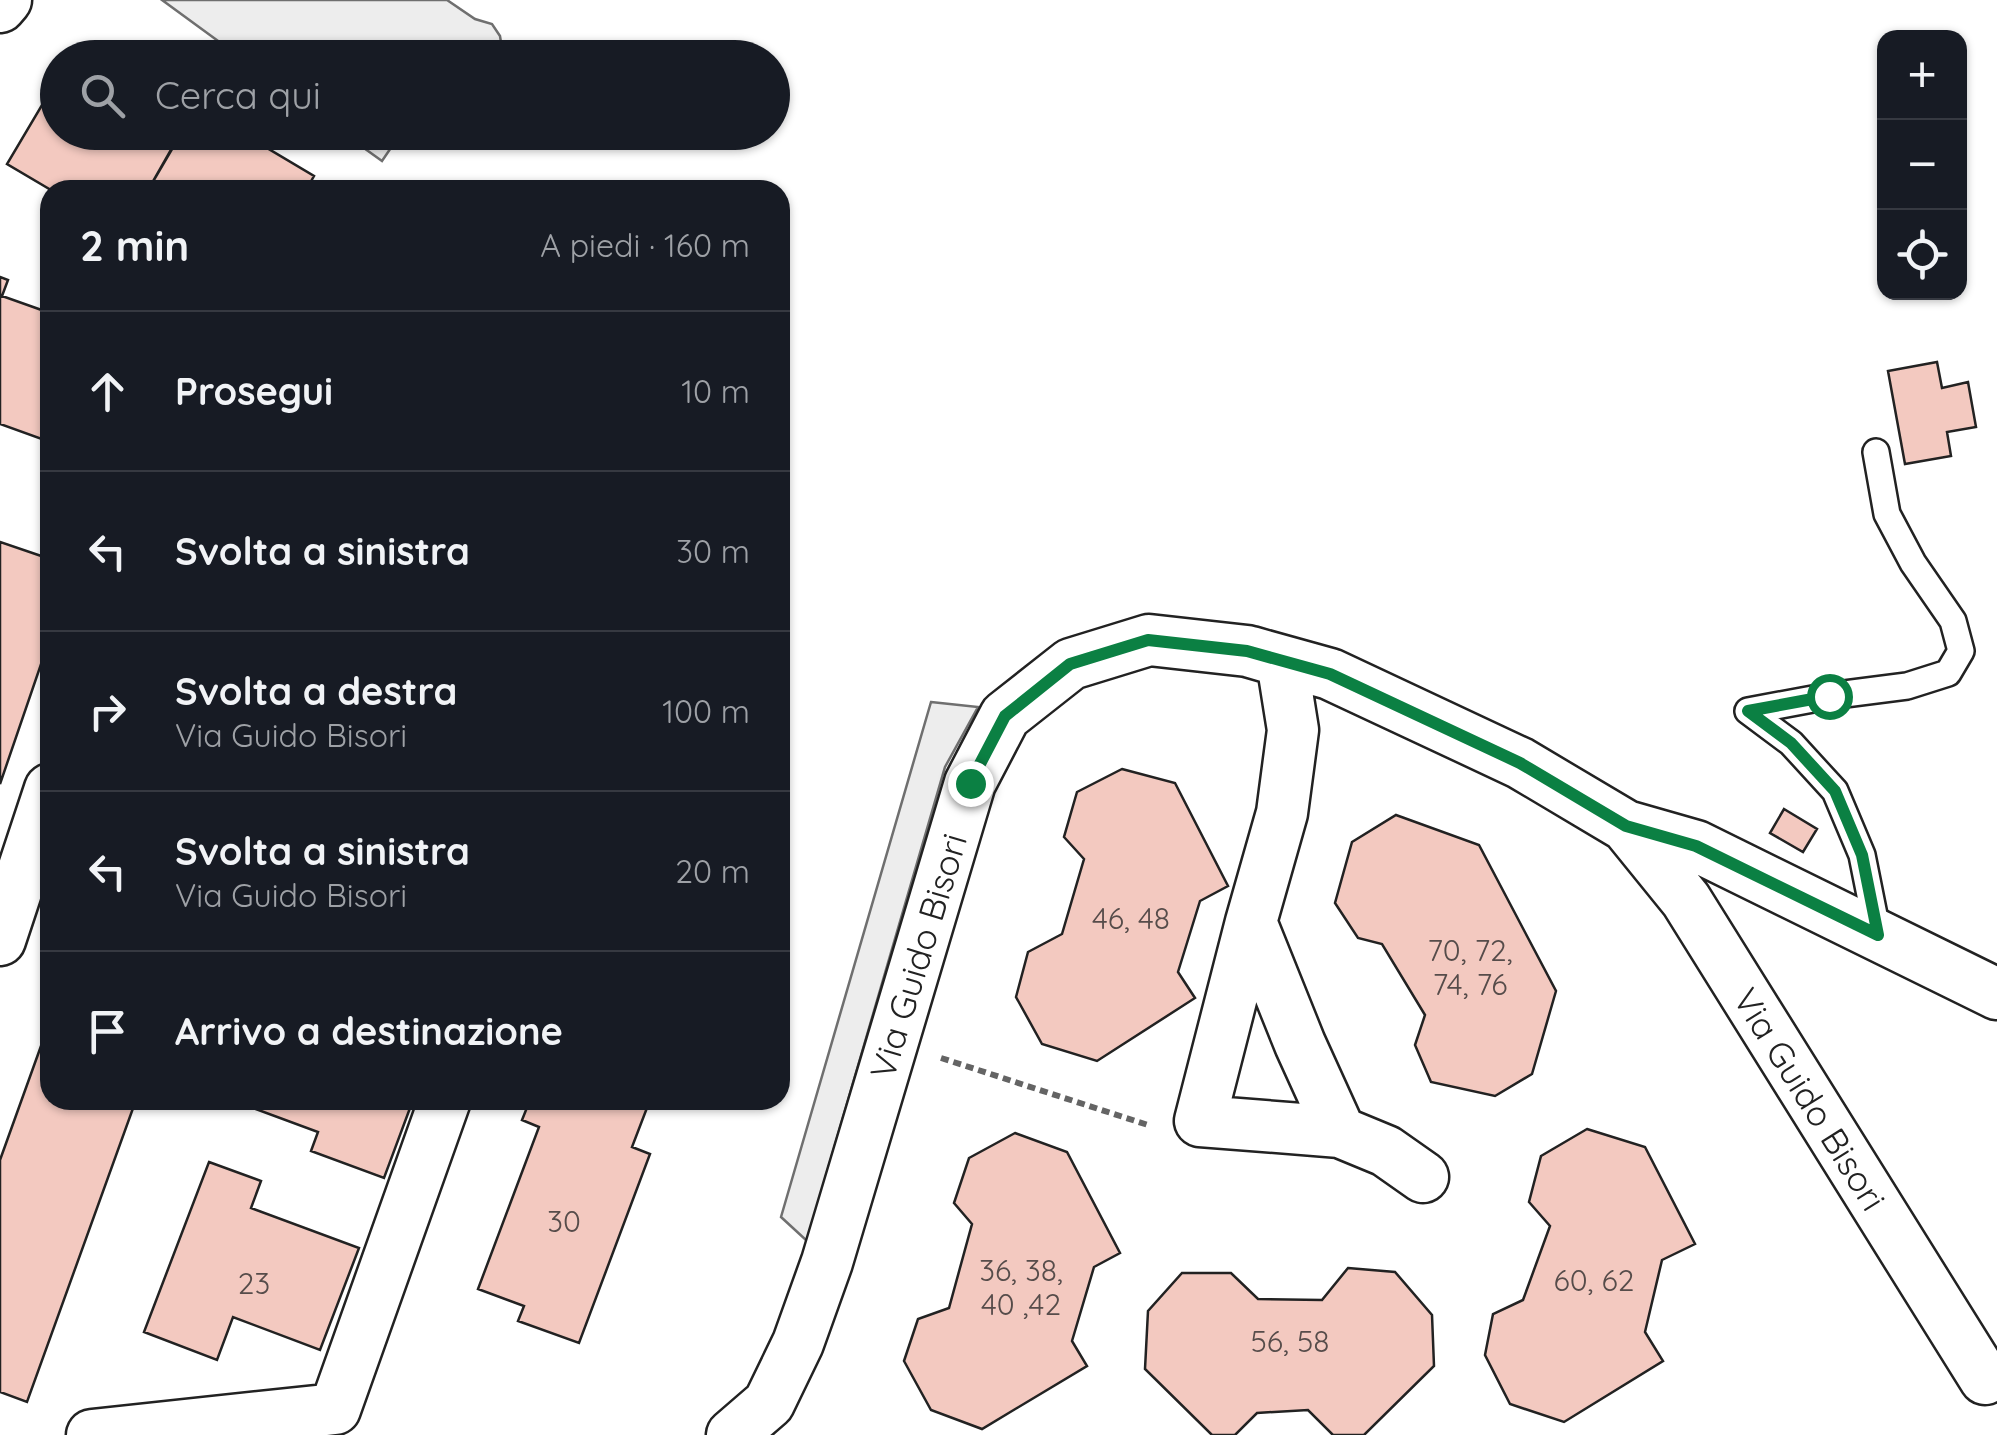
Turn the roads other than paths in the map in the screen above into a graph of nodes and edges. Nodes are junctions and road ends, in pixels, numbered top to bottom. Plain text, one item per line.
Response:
1 (6, 0) edge
2 (0, 7) edge
3 (1876, 452) dead end
4 (1247, 651) junction
5 (40, 819) edge
6 (1626, 826) junction
7 (1251, 922) junction
8 (1878, 935) junction
9 (0, 940) edge
10 (1997, 994) edge
11 (441, 1110) edge
12 (1340, 1132) junction
13 (1424, 1177) dead end
14 (1985, 1378) dead end
15 (92, 1435) edge
16 (732, 1435) edge

1 - 2 street
3 - 8 lane
4 - 6 street, Via Guido Bisori
4 - 7 street, Via Guido Bisori
4 - 16 street, Via Guido Bisori
5 - 9 street
6 - 8 street, Via Guido Bisori
6 - 14 street, Via Guido Bisori
7 - 12 street
7 - 12 street, Via Guido Bisori
8 - 10 street, Via Guido Bisori
11 - 15 street
12 - 13 street

